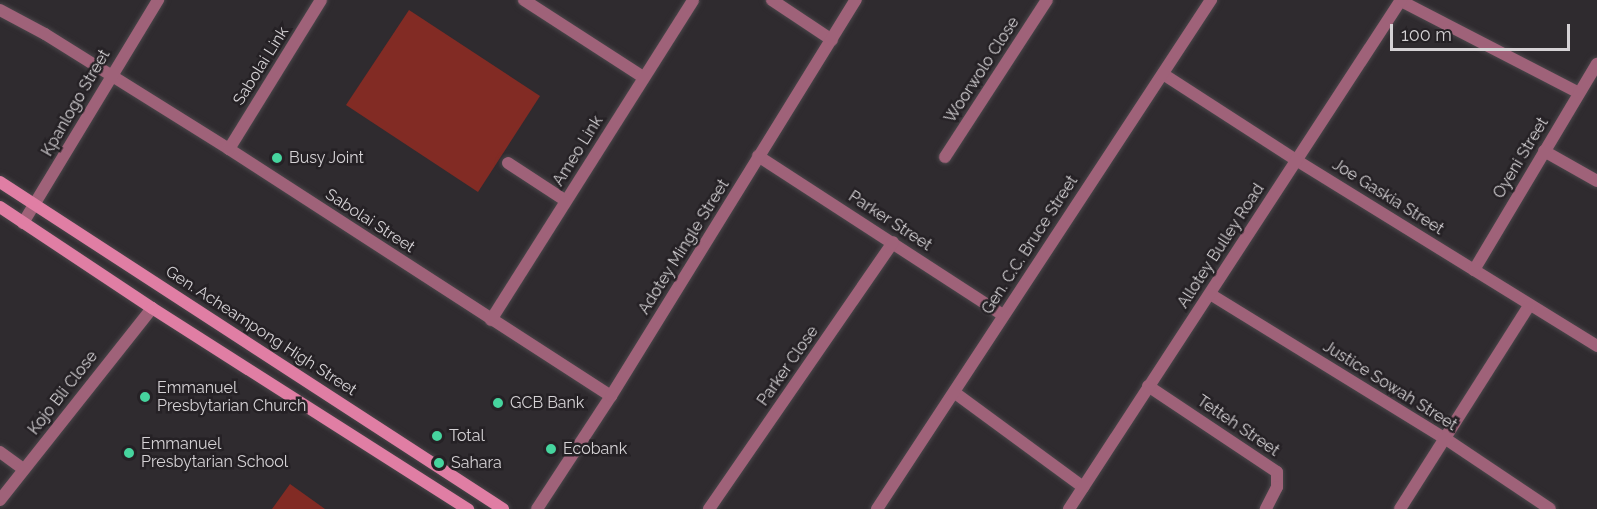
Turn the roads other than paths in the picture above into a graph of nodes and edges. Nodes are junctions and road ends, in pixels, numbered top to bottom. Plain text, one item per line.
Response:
1 (158, 0) edge
2 (321, 0) edge
3 (524, 0) edge
4 (693, 0) edge
5 (772, 0) edge
6 (856, 0) edge
7 (1047, 0) edge
8 (1211, 0) edge
9 (1401, 0) edge
10 (0, 10) edge
11 (832, 40) junction
12 (1597, 64) edge
13 (1163, 74) junction
14 (111, 75) junction
15 (643, 77) junction
16 (1579, 93) junction
17 (229, 149) junction
18 (1544, 151) junction
19 (759, 156) junction
20 (945, 157) dead end
21 (1296, 160) junction
22 (508, 163) dead end
23 (1597, 181) edge
24 (0, 182) edge
25 (566, 201) junction
26 (36, 206) junction
27 (0, 207) edge
28 (23, 223) junction
29 (893, 242) junction
30 (1474, 270) junction
31 (1210, 294) junction
32 (1529, 306) junction
33 (152, 308) junction
34 (1003, 315) junction
35 (491, 320) junction
36 (1597, 346) edge
37 (1148, 386) junction
38 (955, 393) junction
39 (611, 396) junction
40 (1446, 439) junction
41 (0, 452) edge
42 (23, 469) junction
43 (1083, 487) junction
44 (0, 500) edge
45 (500, 508) edge
46 (468, 509) edge
47 (537, 509) edge
48 (709, 509) edge
49 (877, 509) edge
50 (1069, 509) edge
51 (1266, 509) edge
52 (1400, 509) edge
53 (1550, 509) edge

1 - 14 street, Kpanlogo Street
2 - 17 street, Sabolai Link
3 - 15 street
4 - 15 street, Ameo Link
5 - 11 street
6 - 11 street, Adotey Mingle Street
7 - 20 street, Woorwolo Close
8 - 13 street, Gen. C.C. Bruce Street
9 - 16 street
9 - 21 street, Allotey Bulley Road
10 - 14 street, Sabolai Street
11 - 19 street, Adotey Mingle Street
12 - 16 street, Oyeni Street
13 - 21 street, Joe Gaskia Street
13 - 34 street, Gen. C.C. Bruce Street
14 - 17 street, Sabolai Street
14 - 26 street, Kpanlogo Street
15 - 25 street, Ameo Link
16 - 18 street, Oyeni Street
17 - 35 street, Sabolai Street
18 - 23 street
18 - 30 street, Oyeni Street
19 - 29 street, Parker Street
19 - 39 street, Adotey Mingle Street
21 - 30 street, Joe Gaskia Street
21 - 31 street, Allotey Bulley Road
22 - 25 street
24 - 26 main road, Gen. Acheampong High Street
25 - 35 street, Ameo Link
26 - 28 street, Kpanlogo Street
26 - 45 main road, Gen. Acheampong High Street
27 - 28 main road
28 - 33 main road
29 - 34 street, Parker Street
29 - 48 street, Parker Close
30 - 32 street, Joe Gaskia Street
31 - 37 street, Allotey Bulley Road
31 - 40 street, Justice Sowah Street
32 - 36 street, Joe Gaskia Street
32 - 40 street
33 - 42 street, Kojo Bli Close
33 - 46 main road
34 - 38 street, Gen. C.C. Bruce Street
35 - 39 street, Sabolai Street
37 - 43 street, Allotey Bulley Road
37 - 51 street, Tetteh Street
38 - 43 street
38 - 49 street, Gen. C.C. Bruce Street
39 - 47 street, Adotey Mingle Street
40 - 52 street
40 - 53 street, Justice Sowah Street
41 - 42 street
42 - 44 street, Kojo Bli Close
43 - 50 street, Allotey Bulley Road

